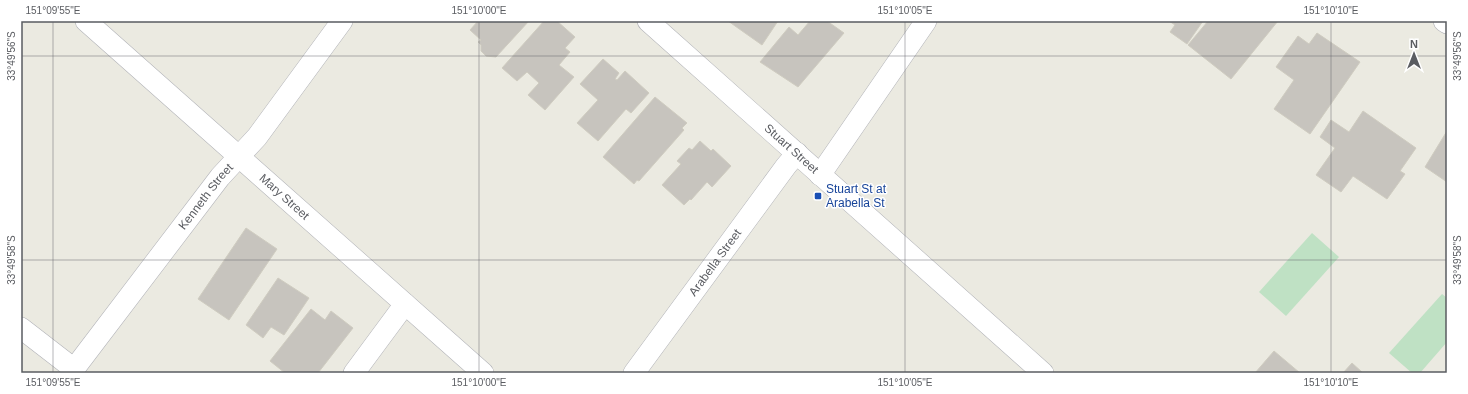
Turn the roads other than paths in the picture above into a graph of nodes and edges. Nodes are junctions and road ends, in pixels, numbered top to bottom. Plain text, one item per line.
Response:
1 (86, 21) edge
2 (342, 21) edge
3 (648, 21) edge
4 (926, 21) edge
5 (1444, 21) edge
6 (1447, 23) edge
7 (797, 154) junction
8 (239, 158) junction
9 (820, 175) junction
10 (405, 304) junction
11 (21, 328) edge
12 (73, 371) edge
13 (354, 373) edge
14 (483, 373) edge
15 (634, 373) edge
16 (1043, 373) edge

1 - 8 street, Mary Street
2 - 8 street, Kenneth Street
3 - 7 street, Stuart Street
4 - 9 street
5 - 6 street
7 - 9 street, Stuart Street
7 - 15 street, Arabella Street
8 - 10 street, Mary Street
8 - 12 street, Kenneth Street
9 - 16 street, Stuart Street
10 - 13 street
10 - 14 street, Mary Street
11 - 12 street

